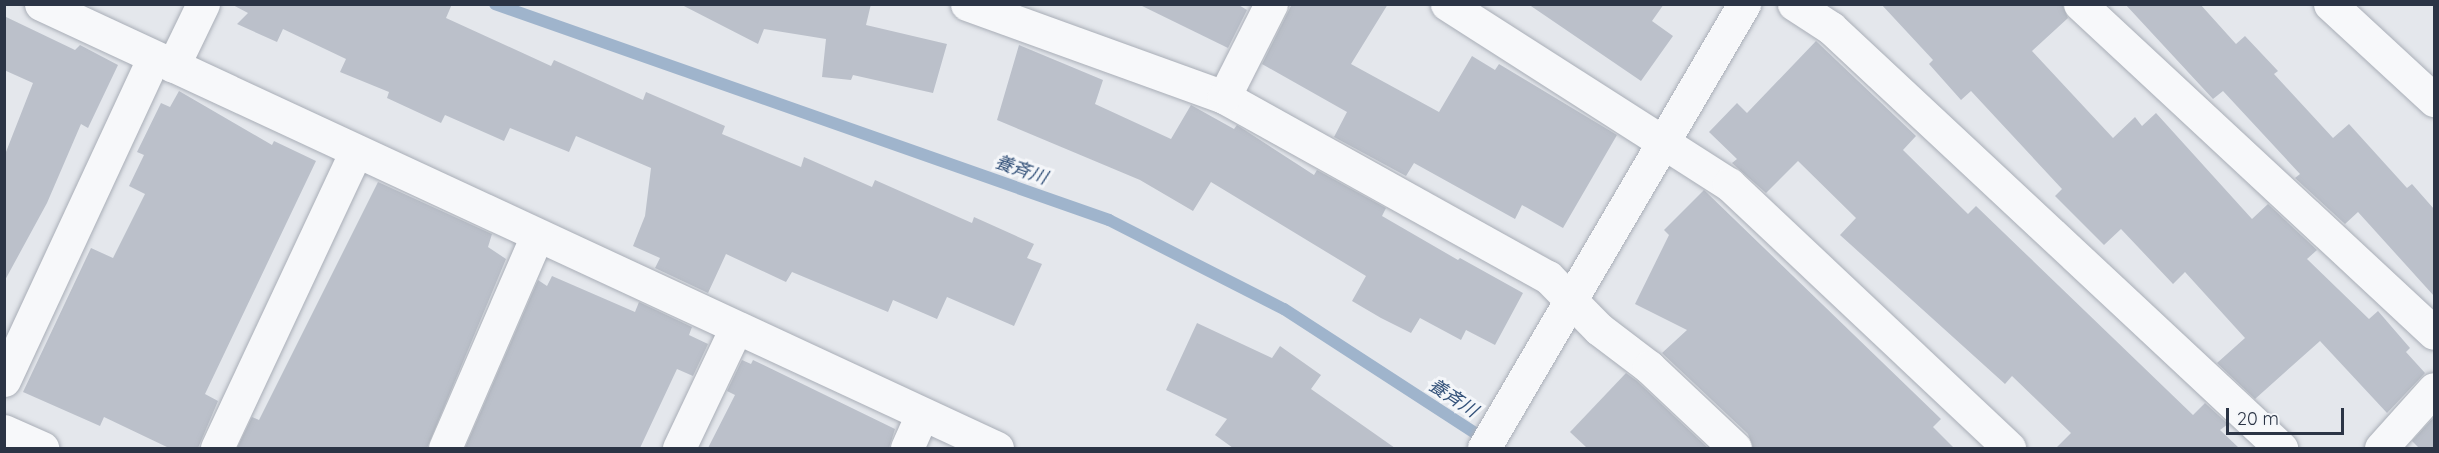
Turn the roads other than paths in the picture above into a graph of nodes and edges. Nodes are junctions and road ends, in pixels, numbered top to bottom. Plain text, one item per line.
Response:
1 (41, 4) edge
2 (203, 4) edge
3 (967, 4) edge
4 (1270, 4) edge
5 (1447, 4) edge
6 (1744, 4) edge
7 (1794, 4) edge
8 (2080, 4) edge
9 (2330, 4) edge
10 (1013, 12) edge
11 (163, 62) junction
12 (1224, 98) junction
13 (2434, 100) edge
14 (1662, 142) junction
15 (356, 151) junction
16 (537, 235) junction
17 (1572, 299) junction
18 (736, 328) junction
19 (2434, 333) edge
20 (4, 380) edge
21 (2434, 389) edge
22 (922, 414) junction
23 (4, 431) edge
24 (42, 448) edge
25 (217, 448) edge
26 (445, 448) edge
27 (679, 448) edge
28 (907, 448) edge
29 (997, 448) edge
30 (1484, 448) edge
31 (1735, 448) edge
32 (2009, 448) edge
33 (2281, 448) edge
34 (2381, 448) edge

1 - 11 street
2 - 11 street
3 - 10 street
4 - 12 street
5 - 14 street
6 - 14 street
7 - 33 street
8 - 19 street
9 - 13 street
10 - 12 street
11 - 15 street
11 - 20 street
12 - 17 street
14 - 17 street
14 - 32 street
15 - 16 street
15 - 25 street
16 - 18 street
16 - 26 street
17 - 30 street
17 - 31 street
18 - 22 street
18 - 27 street
21 - 34 street
22 - 28 street
22 - 29 street
23 - 24 street

